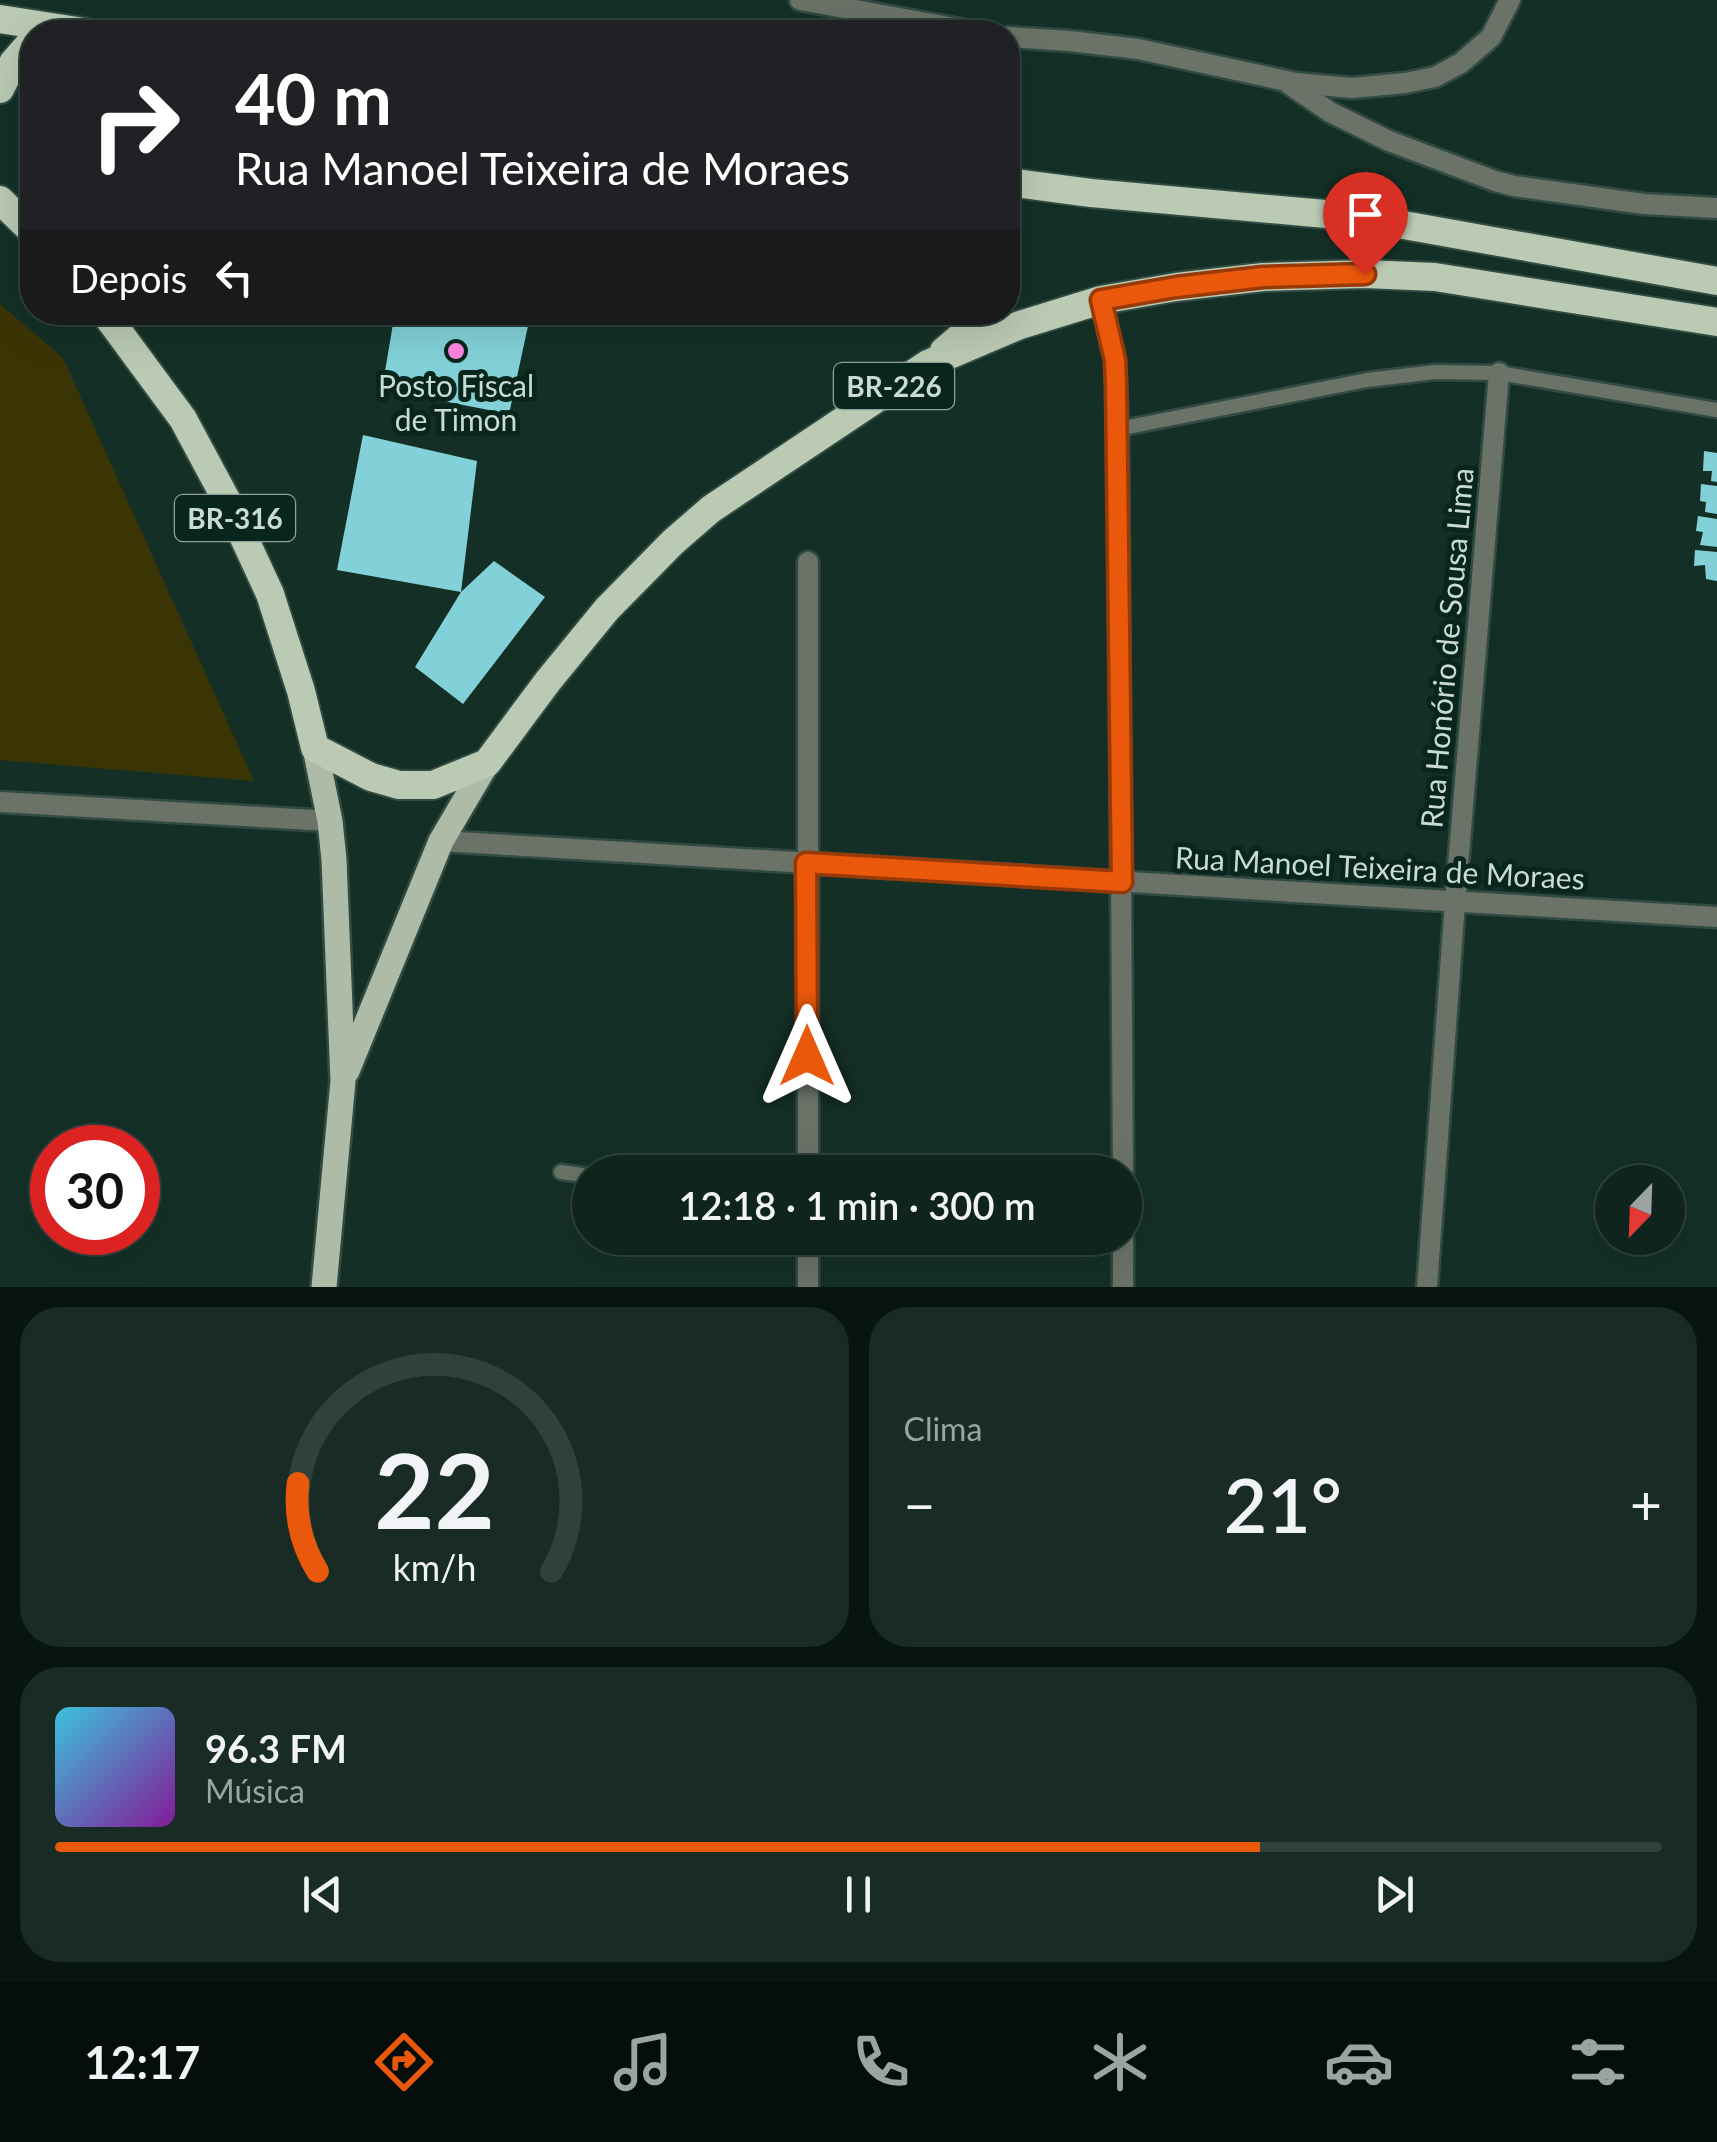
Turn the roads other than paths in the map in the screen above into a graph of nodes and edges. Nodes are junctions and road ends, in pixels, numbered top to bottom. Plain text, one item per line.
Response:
1 (800, 0) edge
2 (1510, 0) edge
3 (910, 20) edge
4 (1020, 38) edge
5 (20, 58) edge
6 (1284, 80) junction
7 (0, 89) edge
8 (1020, 184) edge
9 (2, 198) edge
10 (1717, 208) edge
11 (20, 218) edge
12 (1717, 281) edge
13 (1101, 300) junction
14 (1717, 322) edge
15 (113, 325) edge
16 (970, 325) edge
17 (928, 364) junction
18 (1498, 372) junction
19 (1717, 410) edge
20 (1118, 429) junction
21 (808, 562) dead end
22 (315, 748) junction
23 (487, 764) junction
24 (0, 802) edge
25 (330, 821) junction
26 (441, 841) junction
27 (806, 863) junction
28 (1122, 882) junction
29 (1455, 902) junction
30 (1717, 916) edge
31 (344, 1081) junction
32 (808, 1155) edge
33 (1123, 1155) edge
34 (561, 1172) dead end
35 (572, 1174) edge
36 (808, 1255) edge
37 (1123, 1255) edge
38 (324, 1287) edge
39 (808, 1287) edge
40 (1123, 1287) edge
41 (1427, 1287) edge

1 - 3 street
2 - 6 street
4 - 6 street
5 - 7 highway
6 - 10 street
8 - 12 highway
9 - 11 highway
13 - 14 highway, BR-226
13 - 17 highway, BR-226
13 - 20 street
15 - 22 highway, BR-316
16 - 17 highway
17 - 23 highway, BR-226
18 - 19 lane
18 - 20 lane
18 - 29 street, Rua Honório de Sousa Lima
20 - 28 street
21 - 27 street
22 - 23 highway
22 - 25 main road, BR-316
23 - 26 main road
24 - 25 street
25 - 31 main road, BR-316
26 - 27 street, Rua Manoel Teixeira de Moraes
26 - 31 main road
27 - 28 street, Rua Manoel Teixeira de Moraes
27 - 32 street
28 - 29 street, Rua Manoel Teixeira de Moraes
28 - 33 street
29 - 30 street, Rua Manoel Teixeira de Moraes
29 - 41 street, Rua Honório de Sousa Lima
31 - 38 main road
34 - 35 lane
36 - 39 street
37 - 40 street

